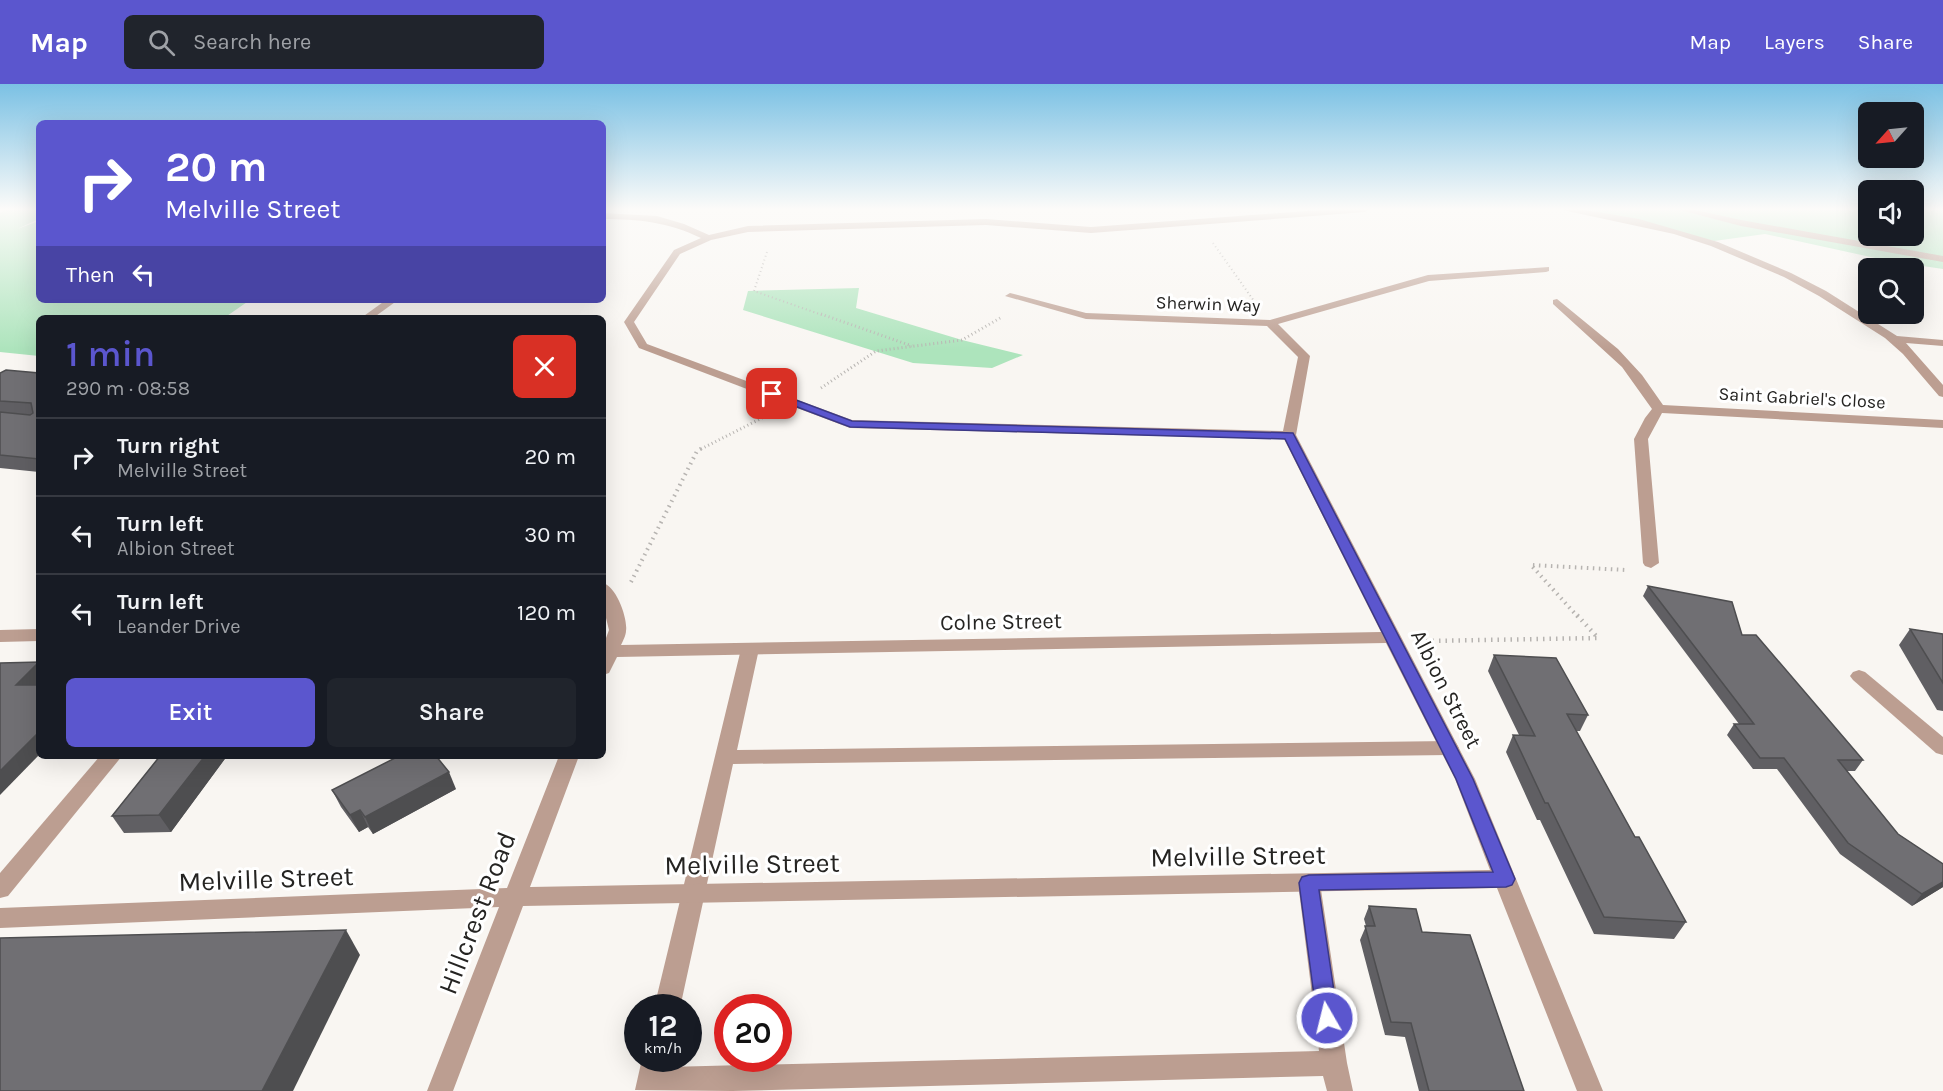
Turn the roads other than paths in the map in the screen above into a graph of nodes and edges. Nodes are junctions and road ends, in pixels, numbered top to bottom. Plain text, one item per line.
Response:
1 (674, 256) edge
2 (1747, 256) edge
3 (1926, 256) edge
4 (1943, 259) edge
5 (1546, 269) dead end
6 (1010, 296) dead end
7 (1557, 302) dead end
8 (388, 303) edge
9 (370, 315) edge
10 (1270, 323) junction
11 (1894, 339) junction
12 (1943, 343) edge
13 (1943, 393) edge
14 (1659, 409) junction
15 (1943, 424) edge
16 (1289, 435) junction
17 (1651, 563) road end
18 (606, 591) edge
19 (36, 635) edge
20 (0, 636) edge
21 (1392, 637) junction
22 (750, 649) junction
23 (610, 651) junction
24 (606, 661) edge
25 (1859, 676) dead end
26 (1449, 748) junction
27 (1943, 748) edge
28 (724, 757) junction
29 (109, 759) edge
30 (568, 759) edge
31 (1506, 879) junction
32 (1309, 883) junction
33 (0, 889) edge
34 (693, 894) junction
35 (515, 897) junction
36 (0, 918) edge
37 (670, 994) edge
38 (1334, 1063) junction
39 (651, 1077) edge
40 (440, 1091) edge
41 (1340, 1091) edge
42 (1590, 1091) edge

1 - 16 street
2 - 11 street
3 - 4 street
5 - 10 street, Sherwin Way
6 - 10 street, Sherwin Way
7 - 14 street
8 - 9 street
10 - 16 street
11 - 12 street
11 - 13 street
14 - 15 street, Saint Gabriel's Close
14 - 17 street
16 - 21 street, Albion Street
18 - 23 street
19 - 20 street
21 - 22 street, Colne Street
21 - 26 street, Albion Street
22 - 23 street, Colne Street
22 - 28 street
23 - 24 street
25 - 27 street
26 - 28 street
26 - 31 street, Albion Street
28 - 34 street
29 - 33 street
30 - 35 street, Hillcrest Road
31 - 32 street, Melville Street
31 - 42 street, Albion Street
32 - 34 street, Melville Street
32 - 38 street
34 - 35 street, Melville Street
34 - 37 street
35 - 36 street, Melville Street
35 - 40 street, Hillcrest Road
38 - 39 street
38 - 41 street

